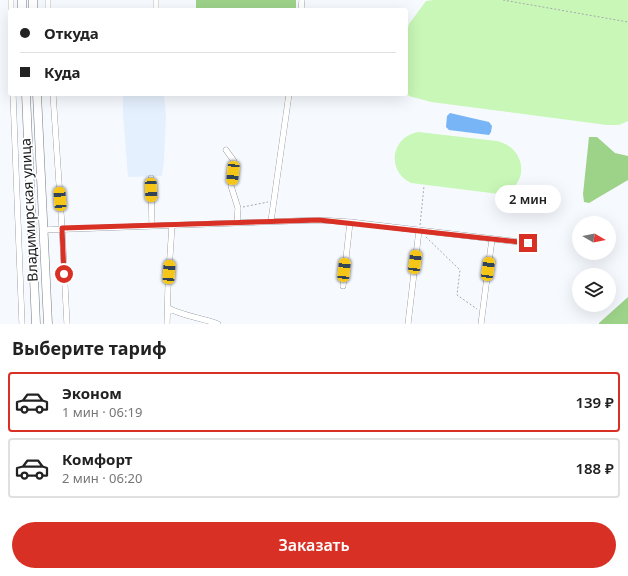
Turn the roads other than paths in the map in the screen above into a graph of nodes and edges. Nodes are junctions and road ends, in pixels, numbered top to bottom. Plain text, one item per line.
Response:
1 (13, 96) edge
2 (26, 96) edge
3 (37, 96) edge
4 (53, 96) edge
5 (289, 96) edge
6 (226, 150) dead end
7 (151, 178) dead end
8 (271, 221) junction
9 (350, 222) junction
10 (237, 223) junction
11 (172, 225) junction
12 (152, 226) junction
13 (62, 228) junction
14 (43, 230) junction
15 (419, 230) junction
16 (492, 239) junction
17 (528, 243) dead end
18 (343, 286) dead end
19 (168, 308) junction
20 (22, 324) edge
21 (36, 324) edge
22 (48, 324) edge
23 (67, 324) edge
24 (167, 324) edge
25 (218, 324) edge
26 (408, 324) edge
27 (481, 324) edge

1 - 20 street
2 - 21 highway, Владимирская улица
3 - 14 highway, Владимирская улица
4 - 13 street
5 - 8 street
6 - 10 street
7 - 12 street
8 - 9 street
8 - 10 street
9 - 15 street
9 - 18 street
10 - 11 street
11 - 12 street
11 - 19 street
12 - 13 street
13 - 14 street
13 - 23 street
14 - 22 highway, Владимирская улица
15 - 16 street
15 - 26 street
16 - 17 street
16 - 27 street
19 - 24 street
19 - 25 street

